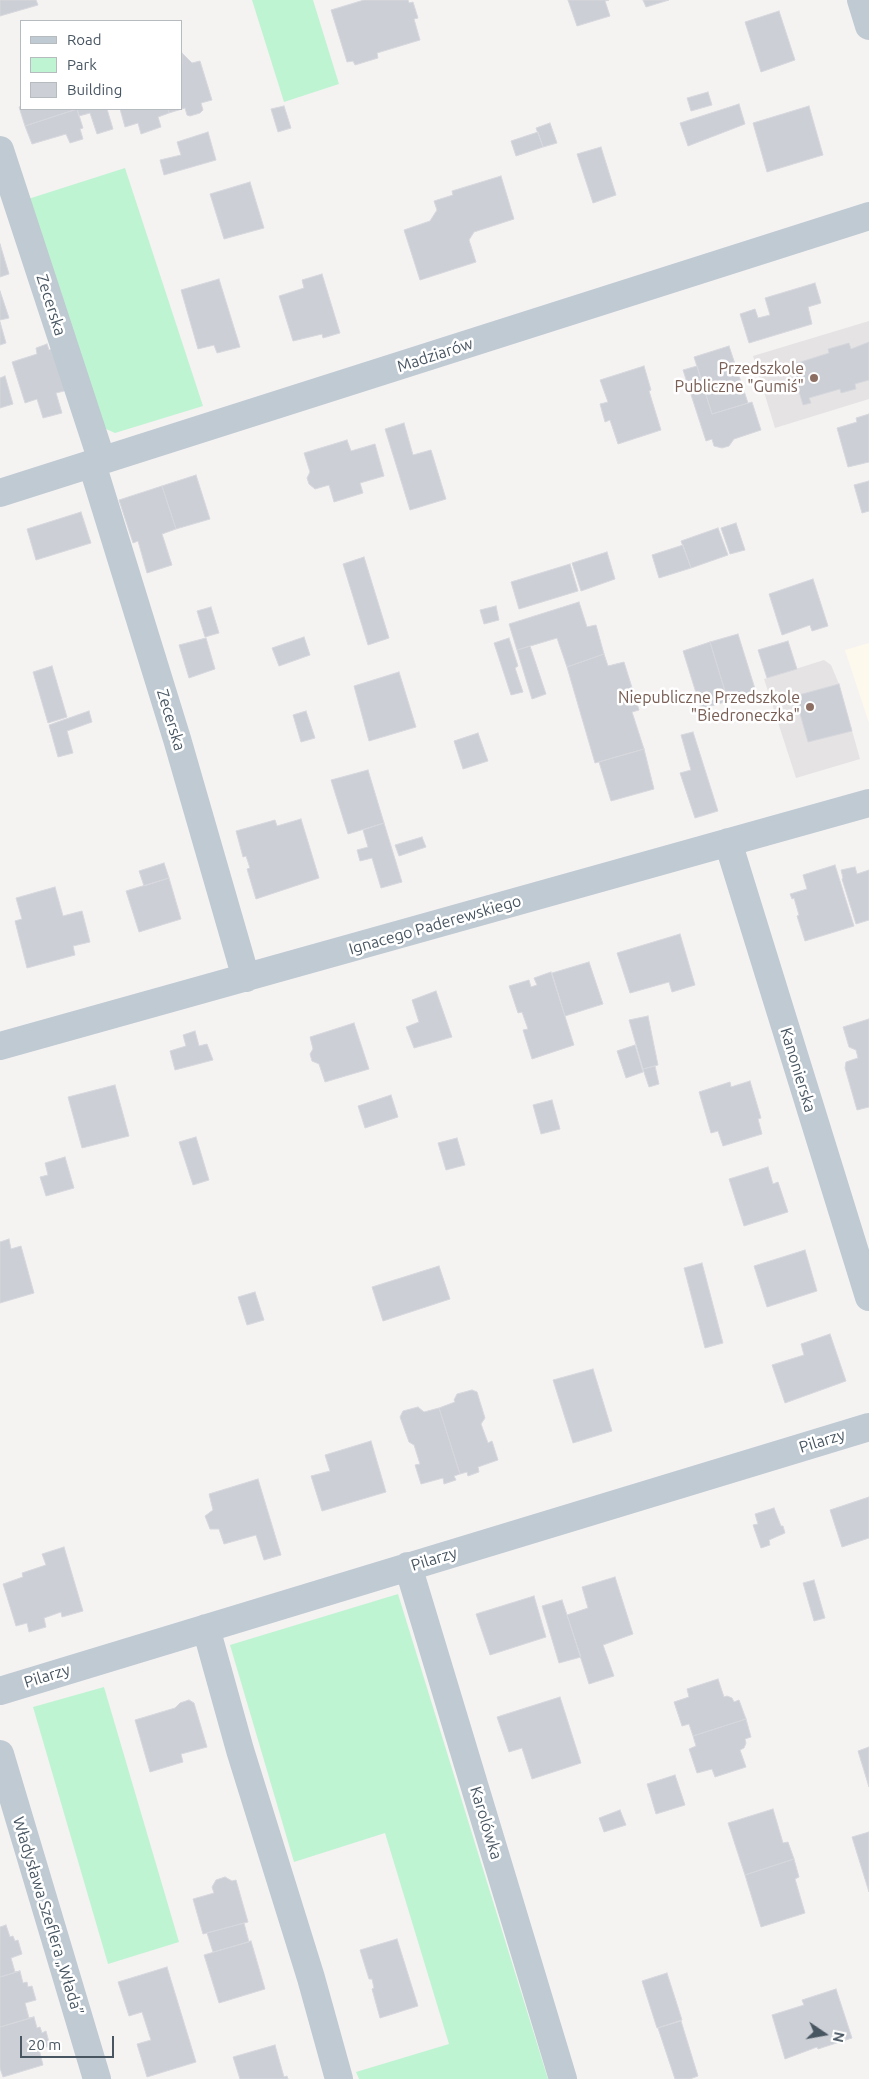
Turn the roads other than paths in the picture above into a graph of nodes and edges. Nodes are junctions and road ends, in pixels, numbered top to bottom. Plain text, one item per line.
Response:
1 (861, 0) edge
2 (869, 26) edge
3 (0, 150) edge
4 (869, 216) edge
5 (97, 463) junction
6 (0, 493) edge
7 (869, 803) edge
8 (728, 842) junction
9 (246, 978) junction
10 (0, 1046) edge
11 (869, 1297) edge
12 (869, 1426) edge
13 (408, 1566) junction
14 (206, 1628) junction
15 (0, 1691) edge
16 (0, 1754) edge
17 (97, 2079) edge
18 (339, 2079) edge
19 (563, 2079) edge

1 - 2 street
3 - 5 street, Zecerska
4 - 5 street, Madziarów
5 - 6 street, Madziarów
5 - 9 street, Zecerska
7 - 8 street, Ignacego Paderewskiego
8 - 9 street, Ignacego Paderewskiego
8 - 11 street, Kanonierska
9 - 10 street, Ignacego Paderewskiego
12 - 13 street, Pilarzy
13 - 14 street, Pilarzy
13 - 19 street, Karolówka
14 - 15 street, Pilarzy
14 - 18 street
16 - 17 street, Władysława Szeflera „Włada”

